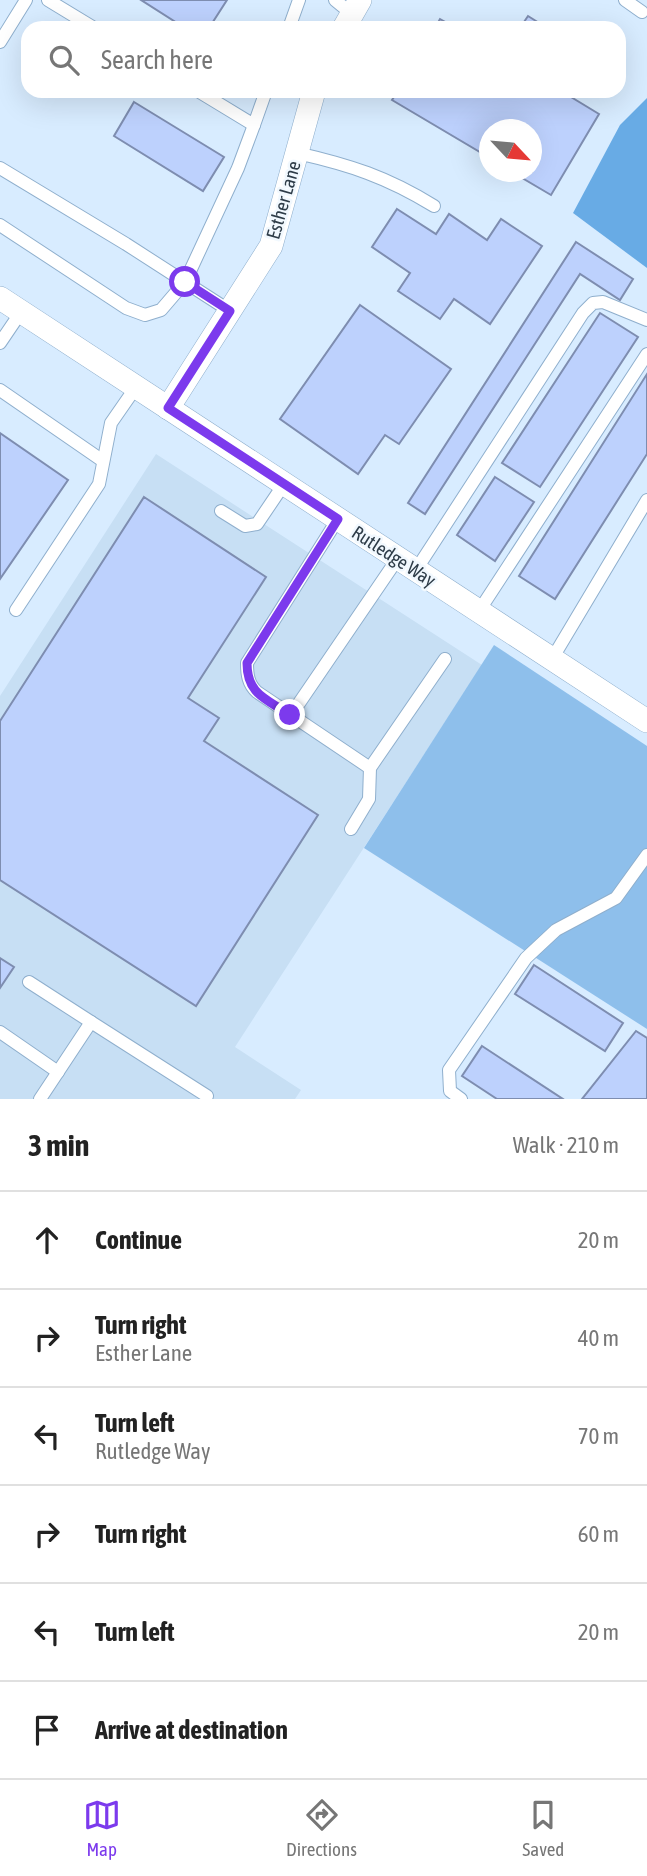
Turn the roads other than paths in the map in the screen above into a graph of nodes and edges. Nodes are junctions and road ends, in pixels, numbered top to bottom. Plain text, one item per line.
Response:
1 (26, 0) edge
2 (48, 0) edge
3 (299, 0) edge
4 (625, 0) edge
5 (642, 12) dead end
6 (82, 21) edge
7 (292, 21) edge
8 (0, 42) edge
9 (210, 98) edge
10 (264, 98) edge
11 (312, 98) edge
12 (254, 125) junction
13 (297, 153) junction
14 (0, 167) edge
15 (434, 206) dead end
16 (0, 225) edge
17 (185, 282) junction
18 (0, 298) edge
19 (230, 311) junction
20 (21, 312) junction
21 (647, 320) edge
22 (0, 343) edge
23 (647, 354) edge
24 (136, 387) junction
25 (0, 390) edge
26 (168, 408) junction
27 (103, 461) junction
28 (284, 484) junction
29 (647, 500) edge
30 (221, 511) dead end
31 (338, 519) junction
32 (407, 564) junction
33 (16, 610) dead end
34 (479, 611) junction
35 (445, 659) dead end
36 (552, 659) junction
37 (290, 715) junction
38 (647, 721) edge
39 (370, 768) junction
40 (351, 829) dead end
41 (647, 855) edge
42 (29, 982) dead end
43 (91, 1022) junction
44 (0, 1032) edge
45 (58, 1072) junction
46 (206, 1096) dead end
47 (40, 1099) edge
48 (461, 1099) edge

1 - 8 lane
2 - 6 lane
3 - 7 lane
4 - 5 lane
9 - 12 lane
10 - 12 lane
11 - 13 street, Esther Lane
12 - 17 lane
13 - 15 lane
13 - 19 street, Esther Lane
14 - 17 lane
16 - 17 lane
17 - 19 lane
18 - 20 street, Rutledge Way
19 - 26 street, Esther Lane
20 - 22 lane
20 - 24 street, Rutledge Way
21 - 32 lane
23 - 34 lane
24 - 26 street, Rutledge Way
24 - 27 lane
25 - 27 lane
26 - 28 street, Rutledge Way
27 - 33 lane
28 - 30 lane
28 - 31 street, Rutledge Way
29 - 36 lane
31 - 32 street, Rutledge Way
31 - 37 lane
32 - 34 street, Rutledge Way
32 - 37 lane
34 - 36 street, Rutledge Way
35 - 39 lane
36 - 38 street, Rutledge Way
37 - 39 lane
39 - 40 lane
41 - 48 lane
42 - 43 lane
43 - 45 lane
43 - 46 lane
44 - 45 lane
45 - 47 lane

